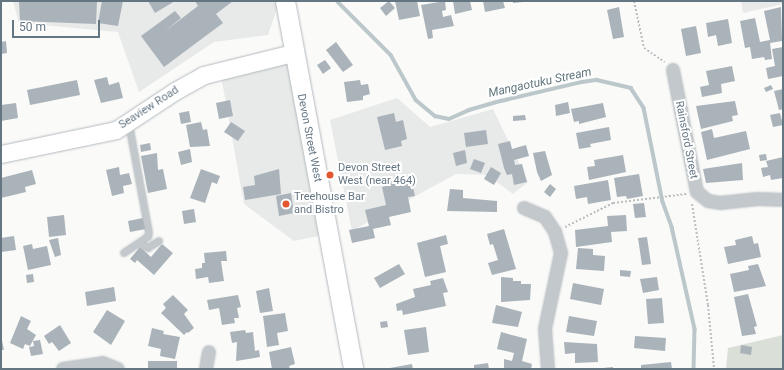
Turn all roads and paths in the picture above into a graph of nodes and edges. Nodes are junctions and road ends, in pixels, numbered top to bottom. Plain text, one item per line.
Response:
1 (285, 1) edge
2 (634, 1) edge
3 (294, 53) junction
4 (673, 70) joint
5 (129, 123) junction
6 (1, 154) edge
7 (694, 193) junction
8 (783, 200) edge
9 (524, 208) dead end
10 (554, 232) junction
11 (159, 240) dead end
12 (138, 244) junction
13 (124, 253) dead end
14 (208, 352) dead end
15 (63, 369) edge
16 (118, 369) edge
17 (206, 369) edge
18 (353, 369) edge
19 (548, 369) edge
20 (714, 369) edge

1 - 3 main road, Devon Street West
2 - 4 path
3 - 5 street, Seaview Road
3 - 18 main road, Devon Street West
4 - 7 street, Rainsford Street
5 - 6 street, Seaview Road
5 - 12 lane
7 - 8 street, Rainsford Street
7 - 10 path
7 - 20 path
9 - 10 street
10 - 19 street
11 - 12 lane
12 - 13 lane
14 - 17 street
15 - 16 street

